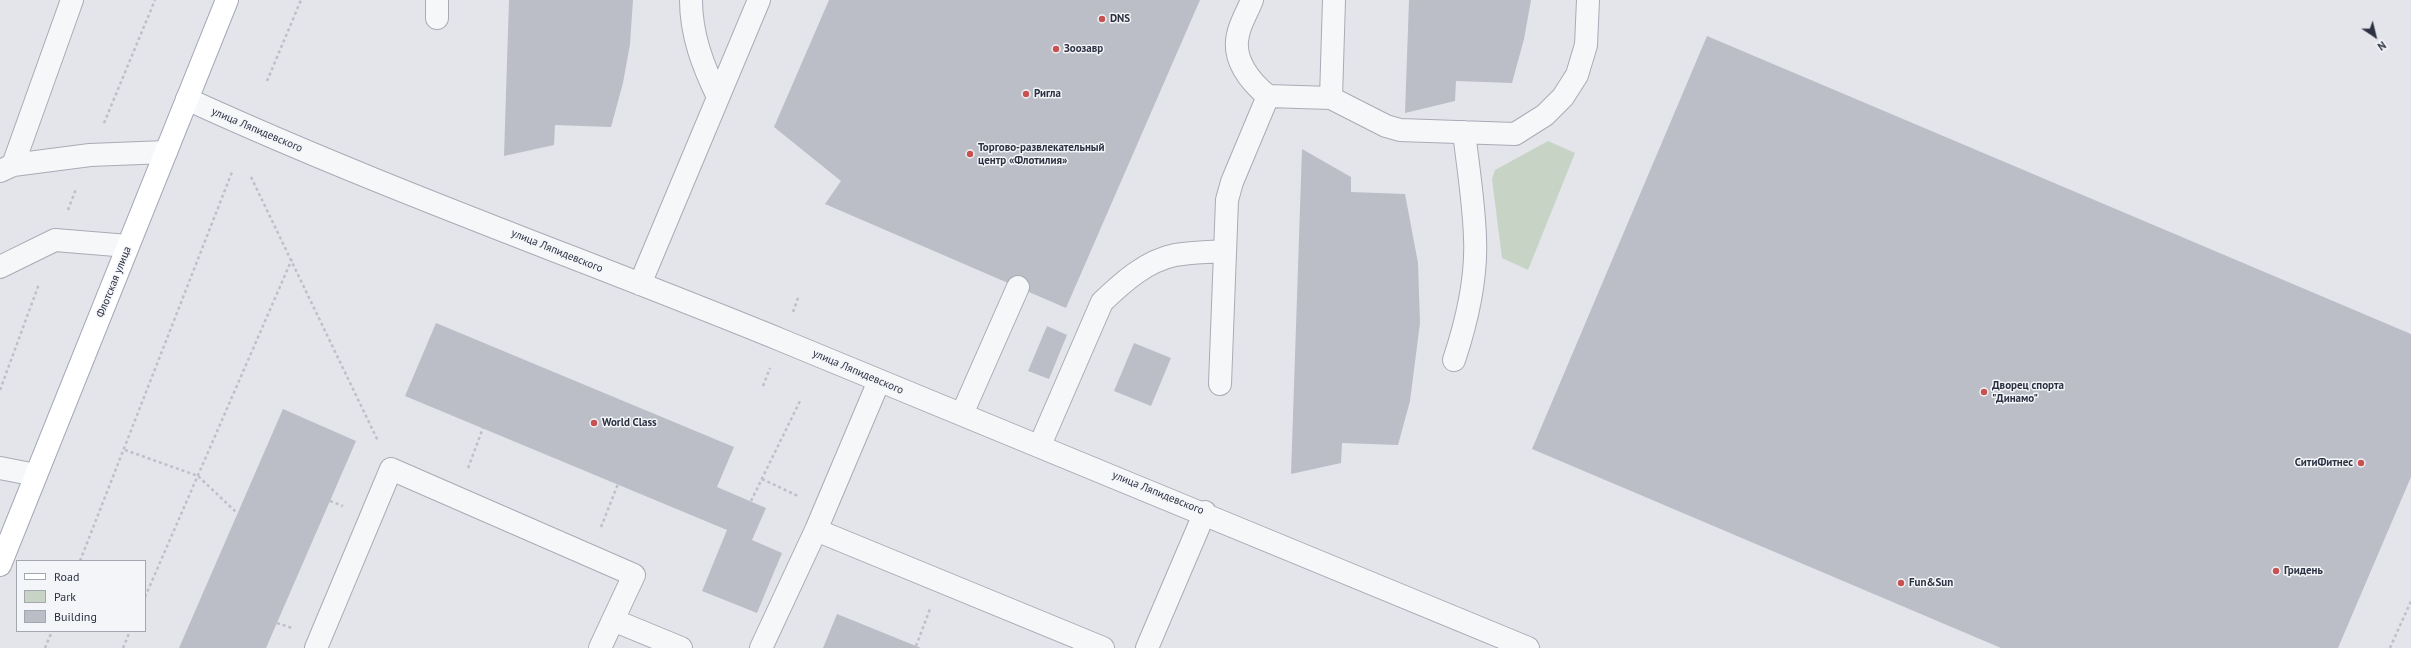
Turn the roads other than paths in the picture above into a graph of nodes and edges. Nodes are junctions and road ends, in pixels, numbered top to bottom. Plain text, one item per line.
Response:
1 (72, 0) edge
2 (227, 0) edge
3 (691, 0) edge
4 (759, 0) edge
5 (1252, 0) edge
6 (1334, 0) edge
7 (1588, 0) edge
8 (1268, 96) junction
9 (718, 97) junction
10 (1331, 98) junction
11 (187, 99) junction
12 (1464, 132) junction
13 (166, 152) junction
14 (6, 168) edge
15 (128, 246) junction
16 (1225, 251) junction
17 (0, 267) edge
18 (640, 284) junction
19 (1018, 287) dead end
20 (1454, 360) dead end
21 (879, 381) junction
22 (1220, 384) dead end
23 (962, 414) junction
24 (1040, 445) junction
25 (0, 468) edge
26 (36, 476) junction
27 (1205, 512) junction
28 (816, 530) junction
29 (0, 565) edge
30 (613, 620) junction
31 (316, 648) edge
32 (600, 648) edge
33 (681, 648) edge
34 (761, 648) edge
35 (1103, 648) edge
36 (1147, 648) edge
37 (1528, 648) edge

1 - 14 street
2 - 11 main road, Флотская улица
3 - 9 street
4 - 9 street
5 - 8 street
6 - 10 street
7 - 12 street
8 - 10 street
8 - 16 street
9 - 18 street
10 - 12 street
11 - 13 main road, Флотская улица
11 - 18 street, улица Ляпидевского
12 - 20 street
13 - 14 street
13 - 15 main road, Флотская улица
15 - 17 street
15 - 26 main road, Флотская улица
16 - 22 street
16 - 24 street
18 - 21 street, улица Ляпидевского
19 - 23 street
21 - 23 street, улица Ляпидевского
21 - 28 street
23 - 24 street, улица Ляпидевского
24 - 27 street, улица Ляпидевского
25 - 26 street
26 - 29 main road, Флотская улица
27 - 36 street
27 - 37 street, улица Ляпидевского
28 - 34 street
28 - 35 street
30 - 31 street
30 - 32 street
30 - 33 street

